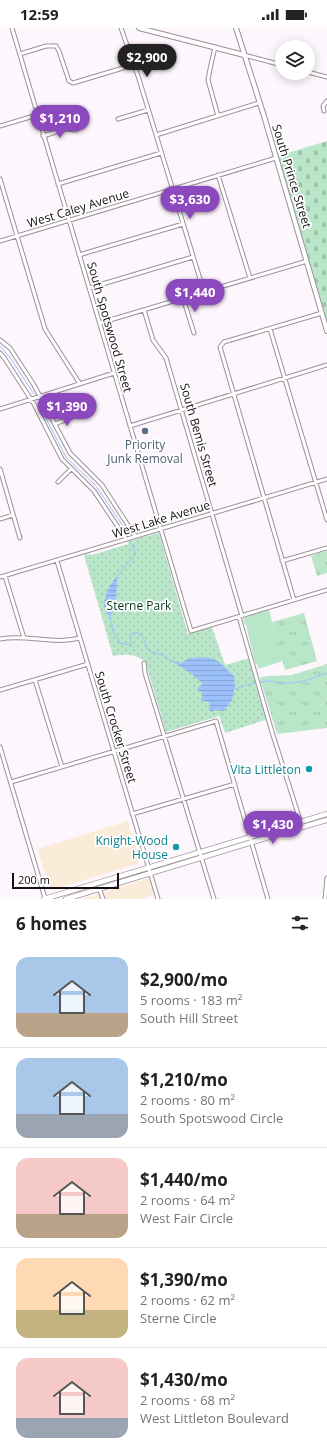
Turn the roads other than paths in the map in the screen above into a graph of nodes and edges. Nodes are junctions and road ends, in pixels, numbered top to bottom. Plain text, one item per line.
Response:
1 (12, 28) edge
2 (121, 28) edge
3 (139, 28) edge
4 (236, 28) edge
5 (215, 47) junction
6 (20, 54) junction
7 (244, 55) junction
8 (275, 63) edge
9 (133, 65) junction
10 (315, 74) edge
11 (327, 77) edge
12 (327, 101) edge
13 (259, 103) junction
14 (148, 110) junction
15 (324, 111) dead end
16 (37, 115) junction
17 (218, 116) junction
18 (118, 119) dead end
19 (0, 126) edge
20 (76, 130) dead end
21 (156, 135) junction
22 (43, 136) junction
23 (161, 153) junction
24 (276, 158) junction
25 (218, 175) junction
26 (0, 180) edge
27 (58, 184) junction
28 (172, 189) junction
29 (69, 220) junction
30 (183, 224) junction
31 (17, 236) junction
32 (0, 241) edge
33 (79, 255) junction
34 (193, 257) junction
35 (307, 261) junction
36 (250, 278) junction
37 (89, 288) junction
38 (204, 292) junction
39 (183, 298) junction
40 (144, 310) junction
41 (322, 313) junction
42 (100, 323) junction
43 (270, 329) junction
44 (327, 331) edge
45 (194, 333) dead end
46 (0, 340) edge
47 (0, 353) edge
48 (327, 365) edge
49 (114, 374) junction
50 (285, 378) junction
51 (80, 384) junction
52 (234, 394) junction
53 (41, 396) junction
54 (31, 399) junction
55 (0, 409) edge
56 (182, 410) junction
57 (75, 416) dead end
58 (55, 424) junction
59 (130, 426) junction
60 (0, 469) edge
61 (71, 469) junction
62 (327, 479) edge
63 (58, 482) dead end
64 (315, 482) junction
65 (264, 498) junction
66 (212, 513) junction
67 (13, 515) junction
68 (0, 519) edge
69 (327, 520) edge
70 (160, 528) junction
71 (136, 536) junction
72 (20, 538) dead end
73 (126, 539) junction
74 (327, 548) edge
75 (57, 561) junction
76 (282, 561) junction
77 (5, 576) junction
78 (0, 577) edge
79 (327, 590) edge
80 (294, 600) junction
81 (240, 616) junction
82 (24, 638) junction
83 (80, 638) junction
84 (0, 639) edge
85 (144, 663) dead end
86 (88, 664) junction
87 (35, 680) junction
88 (0, 690) edge
89 (164, 736) junction
90 (0, 747) edge
91 (113, 751) junction
92 (62, 767) junction
93 (11, 782) junction
94 (235, 784) junction
95 (183, 799) junction
96 (132, 814) junction
97 (327, 814) edge
98 (327, 820) edge
99 (301, 825) junction
100 (251, 840) junction
101 (201, 855) junction
102 (148, 867) junction
103 (150, 873) junction
104 (327, 878) edge
105 (100, 888) junction
106 (45, 899) edge
107 (66, 899) edge
108 (103, 899) edge
109 (158, 899) edge
110 (214, 899) edge
111 (268, 899) edge
112 (325, 899) edge

1 - 6 street, South Spotswood Street
2 - 9 street
3 - 5 street
4 - 7 street, South Prince Street
5 - 7 street
5 - 17 street
6 - 9 street
6 - 16 street, South Spotswood Street
7 - 8 street
7 - 13 street, South Prince Street
9 - 14 street
10 - 11 street
12 - 15 street
13 - 17 street
13 - 24 street, South Prince Street
14 - 18 street
14 - 21 street
16 - 19 street
16 - 22 street, South Spotswood Street
17 - 21 street
20 - 22 street
21 - 23 street
22 - 27 street, South Spotswood Street
23 - 27 street
23 - 28 street
24 - 25 street, West Caley Avenue
24 - 35 street, South Prince Street
25 - 28 street, West Caley Avenue
25 - 36 street
26 - 31 street
27 - 29 street, South Spotswood Street
28 - 29 street, West Caley Avenue
28 - 30 street
29 - 31 street, West Caley Avenue
29 - 33 street, South Spotswood Street
30 - 33 street
30 - 34 street
31 - 32 street, West Caley Avenue
31 - 51 street
33 - 37 street, South Spotswood Street
34 - 37 street
34 - 38 street
35 - 36 street
35 - 41 street, South Prince Street
36 - 38 street
37 - 42 street, South Spotswood Street
38 - 39 street
39 - 40 street
39 - 45 street
40 - 42 street
40 - 56 street, South Bemis Street
41 - 43 street
41 - 44 street, South Prince Street
42 - 49 street, South Spotswood Street
43 - 50 street
43 - 52 street
46 - 53 street
47 - 54 street
48 - 50 street
49 - 51 street
49 - 59 street, South Spotswood Street
50 - 52 street
50 - 64 street
51 - 53 street
52 - 56 street
52 - 65 street
53 - 54 street
53 - 58 street
54 - 55 street
54 - 61 street
56 - 59 street
56 - 66 street, South Bemis Street
57 - 58 street
58 - 71 street
59 - 70 street, South Spotswood Street
60 - 67 street
61 - 63 street
61 - 73 street
62 - 64 street, West Lake Avenue
64 - 65 street, West Lake Avenue
64 - 69 street
65 - 66 street, West Lake Avenue
65 - 76 street
66 - 70 street, West Lake Avenue
66 - 81 street, South Bemis Street
67 - 68 street
67 - 72 street
70 - 71 street, West Lake Avenue
70 - 81 street, South Spotswood Street
71 - 73 street, West Lake Avenue
73 - 75 street, West Lake Avenue
74 - 76 street
75 - 77 street, West Lake Avenue
75 - 83 street, South Crocker Street
76 - 80 street
77 - 78 street, West Lake Avenue
77 - 82 street
79 - 80 street
80 - 81 street
81 - 99 street, South Bemis Street
82 - 83 street
82 - 84 street
83 - 86 street, South Crocker Street
85 - 89 street
86 - 87 street
86 - 91 street, South Crocker Street
87 - 88 street
87 - 92 street
89 - 91 street
89 - 94 street
89 - 95 street
90 - 93 street
91 - 92 street
91 - 96 street, South Crocker Street
92 - 93 street
93 - 106 street
94 - 95 street
94 - 100 street
95 - 96 street
95 - 101 street
96 - 102 street, South Crocker Street
97 - 99 main road
98 - 99 main road
99 - 100 main road
100 - 101 main road
100 - 111 street
101 - 102 main road
101 - 103 main road
101 - 110 street
102 - 103 street, South Crocker Street
102 - 106 main road
103 - 105 main road
103 - 109 street, South Crocker Street
104 - 112 street
105 - 107 main road
105 - 108 street

